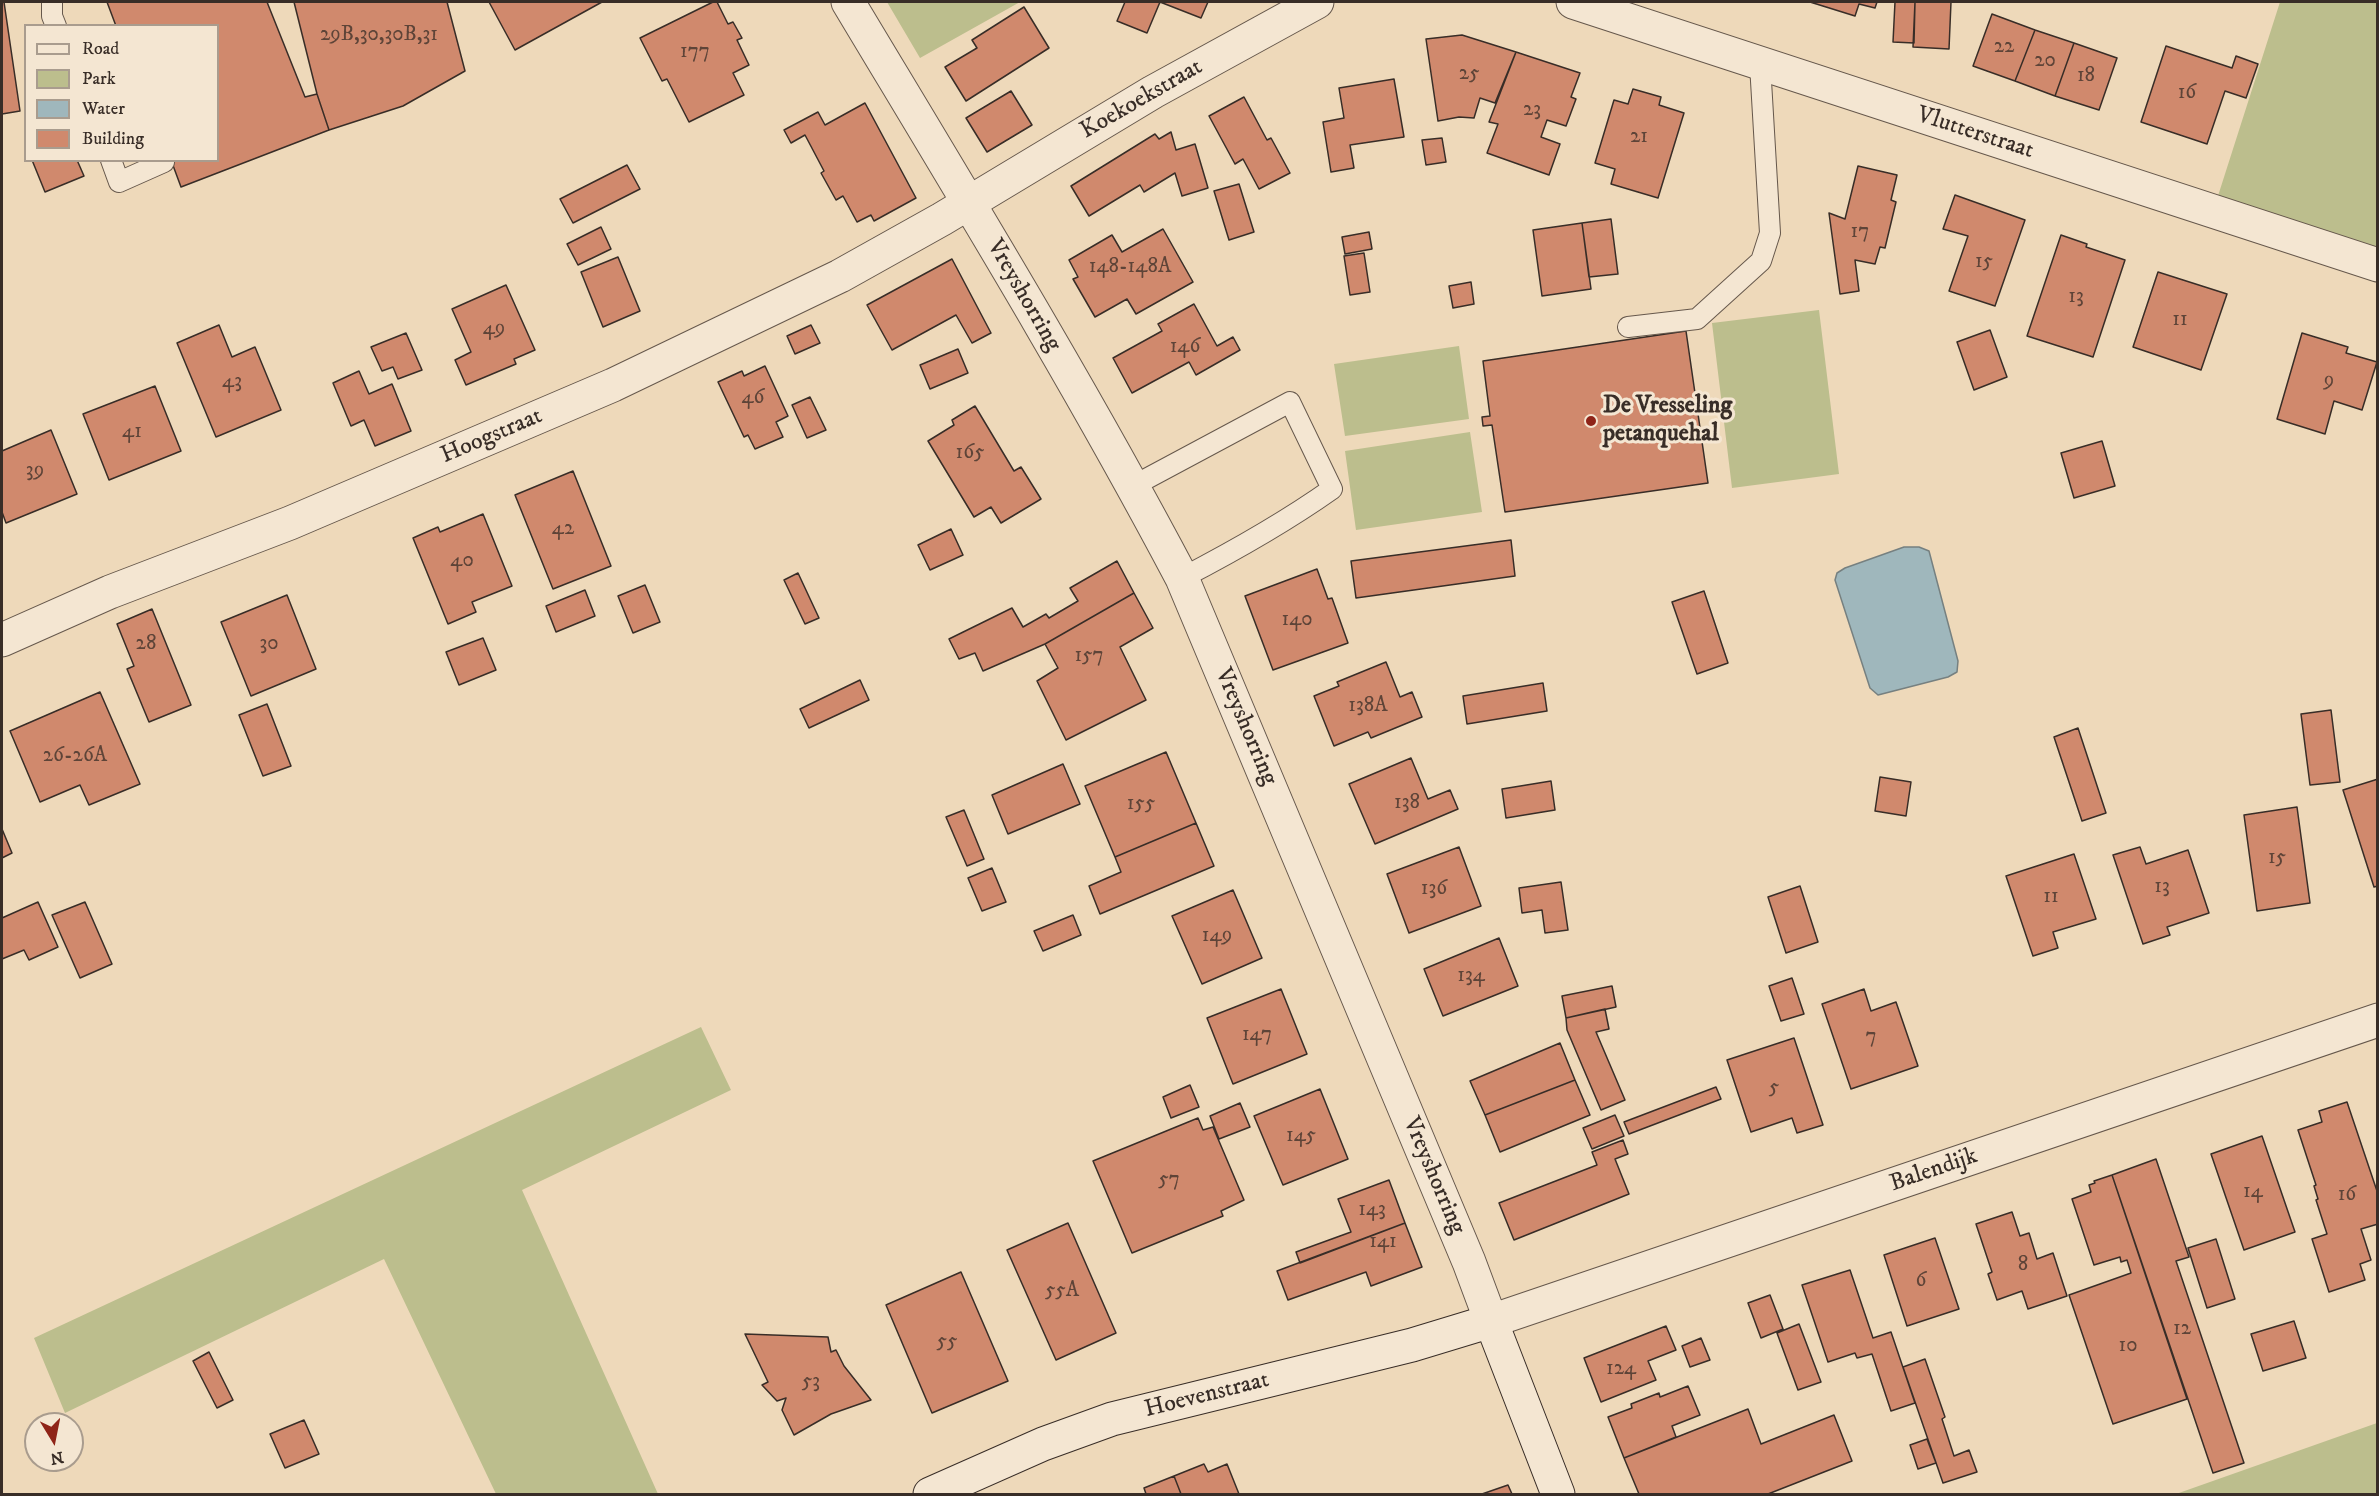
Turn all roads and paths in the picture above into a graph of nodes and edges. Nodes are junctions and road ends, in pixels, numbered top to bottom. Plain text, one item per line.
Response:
1 (52, 2) edge
2 (848, 2) edge
3 (1317, 2) edge
4 (1573, 2) edge
5 (55, 24) edge
6 (1760, 64) junction
7 (112, 162) edge
8 (164, 162) edge
9 (969, 203) junction
10 (2378, 265) edge
11 (1628, 327) dead end
12 (1133, 486) junction
13 (1182, 578) junction
14 (2, 640) edge
15 (2378, 1020) edge
16 (1491, 1321) junction
17 (930, 1494) edge
18 (1558, 1494) edge

1 - 5 lane
2 - 9 street, Vreyshorring
3 - 9 street, Koekoekstraat
4 - 6 street, Vlutterstraat
6 - 10 street, Vlutterstraat
6 - 11 lane
7 - 8 lane
9 - 12 street, Vreyshorring
9 - 14 street, Hoogstraat
12 - 13 street, Vreyshorring
12 - 13 lane
13 - 16 street, Vreyshorring
15 - 16 street, Balendijk
16 - 17 street, Hoevenstraat
16 - 18 street, Vreyshorring

